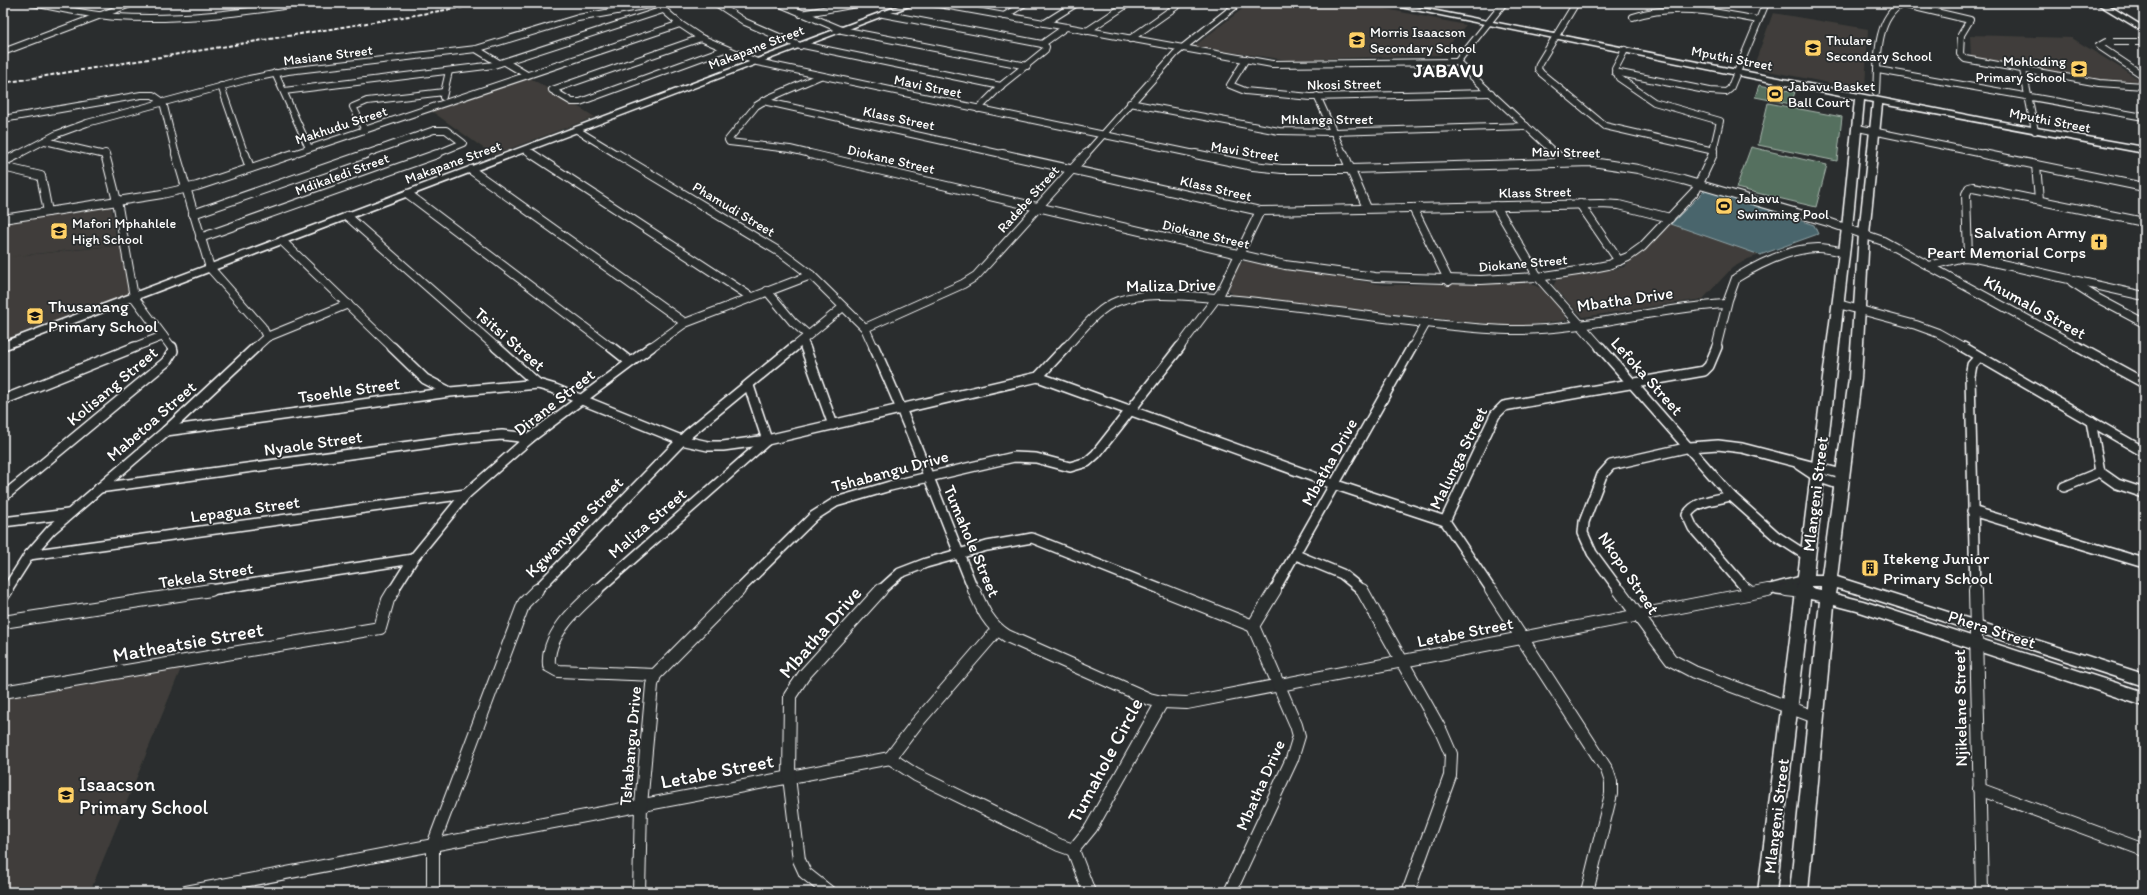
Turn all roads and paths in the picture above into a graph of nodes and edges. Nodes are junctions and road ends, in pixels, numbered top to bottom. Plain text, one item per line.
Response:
1 (32, 3) edge
2 (133, 3) edge
3 (302, 3) edge
4 (716, 3) edge
5 (778, 3) edge
6 (862, 3) edge
7 (913, 3) edge
8 (933, 3) edge
9 (980, 3) edge
10 (1025, 3) edge
11 (1077, 3) edge
12 (1129, 3) edge
13 (1181, 3) edge
14 (1239, 3) edge
15 (1385, 3) edge
16 (1504, 3) edge
17 (1576, 3) edge
18 (1759, 3) edge
19 (2100, 3) edge
20 (2106, 3) edge
21 (2115, 3) edge
22 (1766, 4) edge
23 (661, 6) edge
24 (965, 9) junction
25 (801, 14) junction
26 (883, 14) junction
27 (97, 15) junction
28 (1004, 16) junction
29 (1633, 17) dead end
30 (1758, 20) junction
31 (2144, 21) edge
32 (1045, 23) junction
33 (1488, 23) junction
34 (680, 24) junction
35 (1066, 27) junction
36 (842, 30) junction
37 (2144, 30) edge
38 (1088, 31) junction
39 (1556, 36) junction
40 (701, 38) junction
41 (1130, 39) junction
42 (2144, 42) edge
43 (1042, 44) junction
44 (801, 45) junction
45 (1181, 48) junction
46 (476, 49) junction
47 (725, 49) junction
48 (1625, 50) junction
49 (3, 52) edge
50 (1965, 59) junction
51 (1246, 60) junction
52 (1956, 60) dead end
53 (502, 62) junction
54 (757, 62) junction
55 (1457, 62) junction
56 (1019, 64) junction
57 (1027, 66) junction
58 (1878, 70) junction
59 (2024, 70) junction
60 (1019, 71) junction
61 (449, 72) junction
62 (1615, 72) junction
63 (1737, 72) junction
64 (274, 73) junction
65 (527, 75) junction
66 (820, 76) junction
67 (2144, 76) edge
68 (221, 86) junction
69 (1001, 86) junction
70 (2144, 86) edge
71 (284, 91) junction
72 (444, 92) junction
73 (1490, 93) junction
74 (1317, 96) junction
75 (1860, 96) junction
76 (1877, 96) junction
77 (2027, 98) junction
78 (763, 101) junction
79 (163, 102) junction
80 (1130, 103) junction
81 (442, 104) junction
82 (978, 109) junction
83 (2144, 116) edge
84 (3, 119) edge
85 (1526, 126) junction
86 (1858, 128) junction
87 (365, 130) junction
88 (577, 130) junction
89 (2036, 131) junction
90 (1333, 132) junction
91 (1876, 132) junction
92 (1102, 136) junction
93 (45, 141) junction
94 (309, 148) junction
95 (526, 150) junction
96 (2144, 150) edge
97 (1714, 151) junction
98 (3, 162) edge
99 (1565, 162) junction
100 (2036, 165) junction
101 (3, 167) edge
102 (250, 168) junction
103 (1072, 169) junction
104 (1351, 169) junction
105 (470, 170) junction
106 (1700, 185) junction
107 (2144, 187) edge
108 (185, 189) junction
109 (408, 194) junction
110 (2039, 200) junction
111 (117, 201) junction
112 (1580, 204) junction
113 (1496, 206) junction
114 (1037, 207) junction
115 (1367, 208) junction
116 (1413, 208) junction
117 (1260, 211) junction
118 (48, 212) junction
119 (193, 214) junction
120 (347, 216) junction
121 (1670, 218) junction
122 (3, 219) edge
123 (2143, 224) edge
124 (1847, 228) junction
125 (1864, 234) junction
126 (200, 238) junction
127 (282, 241) junction
128 (1843, 252) junction
129 (1238, 254) junction
130 (1968, 257) junction
131 (1619, 261) junction
132 (1929, 266) junction
133 (210, 268) junction
134 (811, 275) junction
135 (1538, 277) junction
136 (2068, 279) junction
137 (1449, 281) junction
138 (767, 291) junction
139 (2144, 296) edge
140 (134, 297) junction
141 (751, 297) junction
142 (1217, 298) junction
143 (348, 304) junction
144 (1726, 304) junction
145 (1838, 304) junction
146 (843, 306) junction
147 (1859, 310) junction
148 (685, 323) junction
149 (1426, 323) junction
150 (1578, 323) junction
151 (2144, 323) edge
152 (865, 328) junction
153 (163, 336) junction
154 (267, 337) junction
155 (806, 338) junction
156 (3, 346) edge
157 (1979, 357) junction
158 (630, 362) junction
159 (1038, 377) junction
160 (1631, 383) junction
161 (2144, 383) edge
162 (538, 384) junction
163 (749, 386) junction
164 (450, 392) junction
165 (581, 399) junction
166 (3, 400) edge
167 (902, 408) junction
168 (1130, 410) junction
169 (2091, 421) junction
170 (833, 425) junction
171 (166, 431) junction
172 (530, 438) junction
173 (682, 440) junction
174 (767, 440) junction
175 (1690, 447) junction
176 (2144, 452) edge
177 (1818, 472) junction
178 (2100, 472) junction
179 (927, 477) junction
180 (1841, 480) junction
181 (1336, 485) junction
182 (2064, 487) dead end
183 (100, 488) junction
184 (2144, 493) edge
185 (466, 494) junction
186 (1731, 496) junction
187 (3, 497) edge
188 (1972, 511) junction
189 (68, 514) junction
190 (3, 522) edge
191 (1445, 522) junction
192 (959, 554) junction
193 (29, 555) junction
194 (1296, 555) junction
195 (1807, 556) junction
196 (413, 559) junction
197 (2144, 563) edge
198 (1804, 586) junction
199 (1828, 589) junction
200 (1750, 593) junction
201 (3, 596) edge
202 (1638, 616) junction
203 (3, 622) edge
204 (1975, 625) junction
205 (1253, 626) junction
206 (380, 628) joint
207 (997, 630) junction
208 (1523, 638) junction
209 (1976, 643) junction
210 (1404, 661) junction
211 (655, 675) junction
212 (2144, 680) edge
213 (1280, 685) junction
214 (3, 692) edge
215 (2144, 699) edge
216 (1162, 702) junction
217 (1790, 708) junction
218 (1815, 717) junction
219 (890, 758) junction
220 (789, 777) junction
221 (1979, 789) junction
222 (641, 805) junction
223 (434, 845) junction
224 (1073, 850) junction
225 (2144, 850) edge
226 (186, 892) edge
227 (433, 892) edge
228 (639, 892) edge
229 (829, 892) edge
230 (1089, 892) edge
231 (1230, 892) edge
232 (1408, 892) edge
233 (1587, 892) edge
234 (1767, 892) edge
235 (1799, 892) edge
236 (1982, 892) edge

1 - 27 street
2 - 27 street
3 - 27 street
4 - 44 street
5 - 25 street
6 - 25 street
7 - 26 street, Makapane Street
8 - 24 street
9 - 24 street
10 - 28 street
11 - 32 street
12 - 38 street
13 - 41 street
14 - 45 street, Radebe Street
15 - 33 street, Mputhi Street
16 - 33 street
17 - 39 street
18 - 22 street
19 - 20 street
19 - 37 street
21 - 31 street
22 - 30 street
23 - 34 street, Mavi Street
23 - 46 street, Masiane Street
23 - 53 street
24 - 28 street
25 - 36 street
26 - 36 street, Makapane Street
26 - 43 street
27 - 49 street
28 - 32 street
29 - 30 street
30 - 63 street
32 - 35 street
33 - 39 street, Mputhi Street
33 - 55 street
34 - 40 street, Mavi Street
34 - 65 street, Makhudu Street
35 - 38 street
35 - 43 street
36 - 44 street, Makapane Street
36 - 56 street
38 - 41 street
39 - 48 street, Mputhi Street
39 - 97 street
40 - 47 street, Mavi Street
40 - 47 street
41 - 45 street
42 - 67 street
43 - 57 street
44 - 54 street, Makapane Street
44 - 69 street
45 - 51 street
45 - 80 street, Radebe Street
46 - 53 street
46 - 64 street, Masiane Street
47 - 54 street, Mavi Street
48 - 62 street
48 - 63 street, Mputhi Street
50 - 52 street
50 - 58 street, Mlangeni Street
50 - 59 street
51 - 55 street
51 - 74 street, Nkosi Street
53 - 61 street
53 - 65 street
54 - 66 street, Mavi Street
54 - 88 street, Makapane Street
55 - 73 street
56 - 57 street
56 - 60 street
57 - 60 street
58 - 76 street, Mlangeni Street
58 - 77 street
59 - 70 street
59 - 77 street
60 - 69 street
61 - 71 street
61 - 72 street
62 - 63 street
62 - 97 street, Diokane Street
63 - 75 street, Mputhi Street
64 - 68 street, Masiane Street
64 - 71 street
65 - 81 street, Makhudu Street
66 - 78 street, Diokane Street
66 - 82 street, Mavi Street
68 - 79 street, Masiane Street
68 - 102 street
69 - 82 street
71 - 94 street
72 - 81 street
72 - 87 street
73 - 74 street, Nkosi Street
73 - 85 street
74 - 90 street
75 - 76 street, Mputhi Street
75 - 86 street, Mlangeni Street
76 - 89 street, Mputhi Street
76 - 91 street, Mlangeni Street
77 - 83 street
77 - 89 street
78 - 103 street, Klass Street
78 - 114 street, Diokane Street
79 - 84 street
79 - 93 street, Masiane Street
79 - 108 street
80 - 90 street, Mhlanga Street
80 - 92 street, Radebe Street
81 - 87 street, Makhudu Street
82 - 92 street, Mavi Street
85 - 90 street, Mhlanga Street
85 - 99 street
86 - 91 street
86 - 124 street, Mlangeni Street
87 - 94 street, Makhudu Street
88 - 95 street, Makapane Street
88 - 134 street, Phamudi Street
89 - 96 street, Mputhi Street
90 - 104 street
91 - 100 street
91 - 125 street, Mlangeni Street
92 - 103 street, Radebe Street
92 - 104 street, Mavi Street
93 - 98 street, Masiane Street
93 - 111 street, Kolisang Street
94 - 102 street, Makhudu Street
95 - 105 street, Makapane Street
95 - 141 street
97 - 106 street, Diokane Street
99 - 104 street, Mavi Street
99 - 106 street, Mavi Street
100 - 107 street
100 - 110 street
101 - 118 street
102 - 108 street, Makhudu Street
103 - 114 street, Radebe Street
103 - 117 street, Klass Street
104 - 115 street
105 - 109 street, Makapane Street
105 - 148 street
106 - 121 street, Diokane Street
106 - 124 street, Mavi Street
108 - 111 street, Makhudu Street
108 - 119 street
109 - 120 street, Makapane Street
109 - 158 street
110 - 123 street
110 - 130 street
111 - 118 street, Makhudu Street
111 - 140 street, Kolisang Street
112 - 113 street, Klass Street
112 - 121 street, Klass Street
112 - 131 street
113 - 116 street, Klass Street
113 - 135 street, Lefoka Street
114 - 129 street, Diokane Street
114 - 152 street, Radebe Street
115 - 116 street, Klass Street
115 - 117 street, Klass Street
116 - 137 street
117 - 129 street, Tshabangu Drive
118 - 122 street, Makhudu Street
119 - 126 street
119 - 126 street, Mdikaledi Street
120 - 127 street, Makapane Street
120 - 162 street, Tsitsi Street
121 - 131 street, Diokane Street
124 - 125 street, Khumalo Street
124 - 128 street, Mlangeni Street
125 - 132 street, Khumalo Street
125 - 147 street, Mlangeni Street
126 - 133 street
127 - 133 street, Makapane Street
127 - 143 street
128 - 144 street, Malunga Street
128 - 145 street, Mlangeni Street
129 - 137 street, Diokane Street
129 - 142 street, Tshabangu Drive
130 - 132 street
130 - 136 street
131 - 135 street, Diokane Street
132 - 161 street, Khumalo Street
133 - 140 street, Makapane Street
133 - 154 street
134 - 138 street, Dirane Street
134 - 146 street, Phamudi Street
135 - 137 street, Diokane Street
135 - 150 street, Lefoka Street
136 - 139 street
136 - 151 street
138 - 141 street, Dirane Street
138 - 155 street
140 - 153 street, Kolisang Street
140 - 156 street, Makapane Street
141 - 148 street, Dirane Street
142 - 149 street, Maliza Drive
142 - 159 street, Maliza Drive
142 - 168 street, Tshabangu Drive
143 - 154 street, Mabetoa Street
143 - 164 street
144 - 150 street, Mbatha Drive
144 - 160 street, Malunga Street
145 - 147 street
145 - 177 street, Mlangeni Street
146 - 152 street, Phamudi Street
146 - 155 street, Kgwanyane Street
147 - 157 street
147 - 180 street, Mlangeni Street
148 - 158 street, Dirane Street
149 - 150 street, Mbatha Drive
149 - 181 street, Mbatha Drive
150 - 160 street, Lefoka Street
152 - 167 street, Tumahole Street
153 - 166 street
153 - 187 street, Kolisang Street
154 - 171 street, Mabetoa Street
155 - 163 street, Kgwanyane Street
155 - 170 street
157 - 169 street
157 - 188 street, Njikelane Street
158 - 165 street, Dirane Street
159 - 167 street
159 - 168 street
160 - 175 street, Lefoka Street
160 - 191 street, Malunga Street
162 - 164 street, Tsoehle Street
162 - 165 street, Tsitsi Street
163 - 173 street, Kgwanyane Street
163 - 174 street
164 - 171 street, Tsoehle Street
165 - 172 street, Dirane Street
165 - 173 street, Tsitsi Street
167 - 170 street, Maliza Street
167 - 179 street, Tumahole Street
168 - 179 street, Tshabangu Drive
168 - 181 street
169 - 176 street
169 - 178 street
170 - 174 street, Maliza Street
171 - 183 street, Mabetoa Street
172 - 183 street, Nyaole Street
172 - 185 street, Dirane Street
173 - 174 street, Tsitsi Street
173 - 223 street, Kgwanyane Street
174 - 211 street, Maliza Street
175 - 177 street, Nkopo Street
175 - 186 street, Lefoka Street
175 - 202 street, Nkopo Street
177 - 180 street, Nkopo Street
177 - 195 street, Mlangeni Street
178 - 182 street
178 - 184 street
179 - 192 street, Tumahole Street
179 - 211 street, Tshabangu Drive
180 - 199 street, Mlangeni Street
181 - 191 street
181 - 194 street, Mbatha Drive
183 - 189 street, Mabetoa Street
185 - 193 street, Lepagua Street
185 - 196 street, Dirane Street
186 - 195 street, Lefoka Street
186 - 200 street
188 - 197 street
188 - 204 street, Njikelane Street
189 - 190 street
189 - 193 street, Mabetoa Street
191 - 208 street, Malunga Street
192 - 205 street, Mbatha Drive
192 - 207 street, Tumahole Street
192 - 220 street, Mbatha Drive
193 - 201 street, Mabetoa Street
194 - 205 street, Mbatha Drive
194 - 210 street
195 - 198 street, Mlangeni Street
196 - 203 street, Tekela Street
196 - 206 street, Dirane Street
198 - 199 street
198 - 200 street, Letabe Street
198 - 217 street, Mlangeni Street
199 - 204 street, Phera Street
199 - 209 street, Phera Street
199 - 218 street, Mlangeni Street
200 - 202 street, Letabe Street
202 - 208 street, Letabe Street
202 - 217 street, Nkopo Street
204 - 209 street, Njikelane Street
204 - 212 street, Phera Street
205 - 213 street, Mbatha Drive
206 - 214 street, Matheatsie Street
207 - 216 street, Tumahole Circle
207 - 219 street
208 - 210 street, Letabe Street
208 - 233 street, Malunga Street
209 - 215 street, Phera Street
209 - 221 street, Njikelane Street
210 - 213 street, Letabe Street
210 - 232 street
211 - 222 street, Tshabangu Drive
213 - 216 street, Letabe Street
213 - 231 street, Mbatha Drive
216 - 224 street, Tumahole Circle
217 - 218 street, Nkopo Street
217 - 234 street, Mlangeni Street
218 - 235 street, Mlangeni Street
219 - 220 street, Letabe Street
219 - 224 street
220 - 222 street, Letabe Street
220 - 229 street, Mbatha Drive
221 - 225 street
221 - 236 street, Njikelane Street
222 - 223 street, Letabe Street
222 - 228 street, Tshabangu Drive
223 - 226 street, Letabe Street
223 - 227 street, Kgwanyane Street
224 - 230 street

